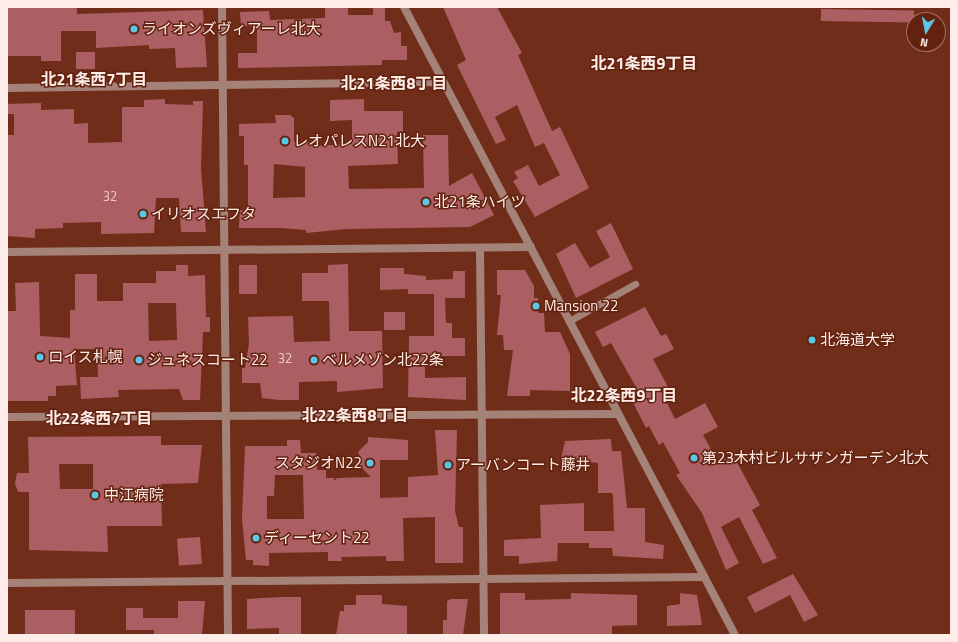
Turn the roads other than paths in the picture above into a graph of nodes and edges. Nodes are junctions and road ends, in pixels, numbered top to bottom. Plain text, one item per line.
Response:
1 (222, 7) edge
2 (404, 7) edge
3 (443, 82) junction
4 (222, 84) junction
5 (7, 88) edge
6 (531, 247) junction
7 (480, 248) junction
8 (224, 250) junction
9 (7, 252) edge
10 (634, 284) dead end
11 (569, 321) junction
12 (482, 413) junction
13 (617, 414) junction
14 (225, 415) junction
15 (7, 417) edge
16 (704, 577) junction
17 (483, 579) junction
18 (227, 581) junction
19 (7, 583) edge
20 (228, 635) edge
21 (484, 635) edge
22 (735, 635) edge

1 - 4 street
2 - 3 street
3 - 4 street
3 - 6 street
4 - 5 street
4 - 8 street
6 - 7 street
6 - 11 street
7 - 8 street
7 - 12 street
8 - 9 street
8 - 14 street
10 - 11 lane
11 - 13 street
12 - 13 street
12 - 14 street
12 - 17 street
13 - 16 street
14 - 15 street
14 - 18 street
16 - 17 street
16 - 22 street
17 - 18 street
17 - 21 street
18 - 19 street
18 - 20 street

